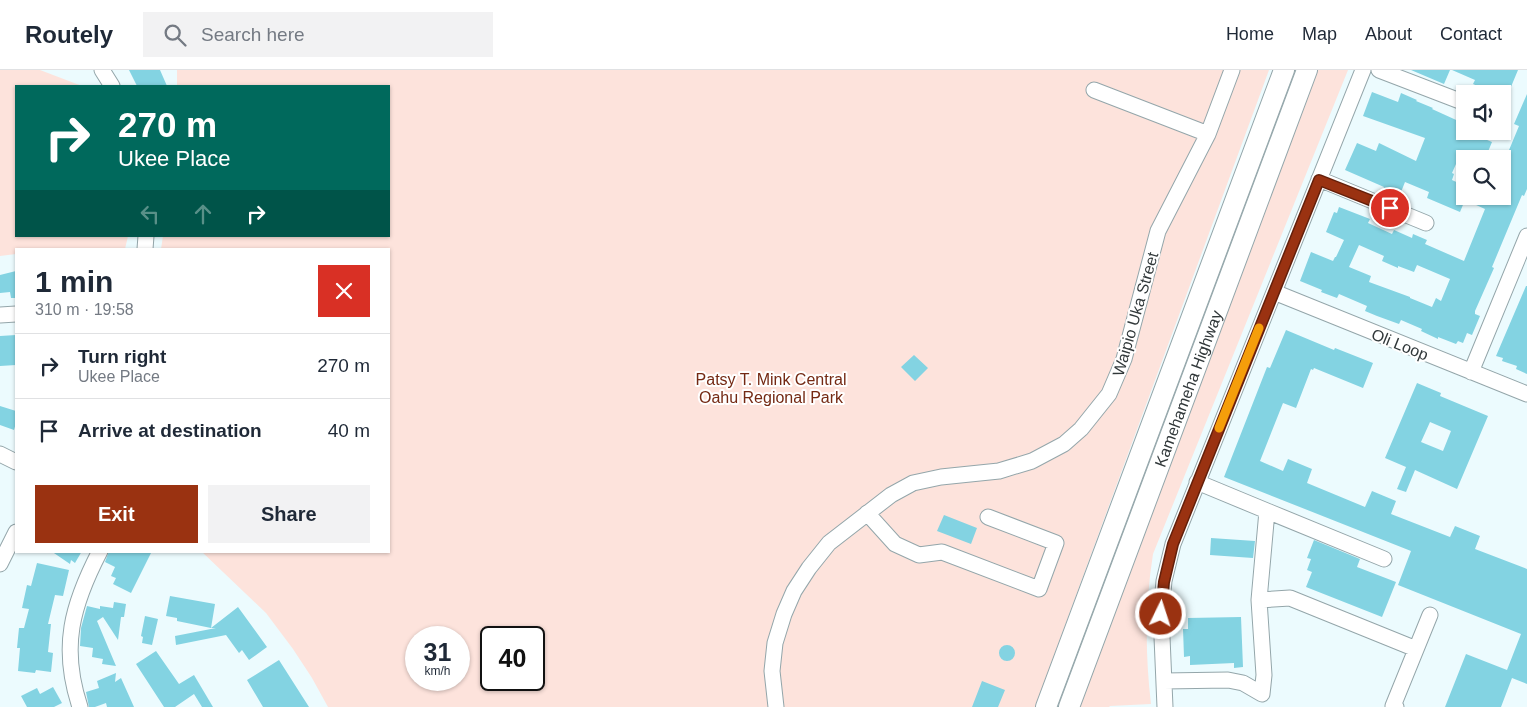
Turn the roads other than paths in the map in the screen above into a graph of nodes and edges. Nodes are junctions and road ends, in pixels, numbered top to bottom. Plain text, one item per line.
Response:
1 (102, 70) edge
2 (1232, 70) edge
3 (1284, 70) edge
4 (1307, 70) edge
5 (1363, 70) edge
6 (1380, 70) edge
7 (111, 85) edge
8 (1094, 90) dead end
9 (1456, 100) edge
10 (1208, 134) junction
11 (1319, 180) junction
12 (1426, 223) dead end
13 (1527, 236) edge
14 (1524, 253) edge
15 (1274, 292) junction
16 (15, 314) edge
17 (0, 316) edge
18 (1471, 372) junction
19 (1527, 394) edge
20 (0, 454) edge
21 (15, 462) edge
22 (1197, 482) junction
23 (1267, 511) junction
24 (867, 513) junction
25 (988, 517) dead end
26 (15, 534) edge
27 (99, 553) edge
28 (1384, 559) dead end
29 (0, 564) edge
30 (1258, 600) junction
31 (1430, 615) dead end
32 (1416, 649) junction
33 (1164, 681) junction
34 (1261, 701) edge
35 (80, 707) edge
36 (776, 707) edge
37 (1046, 707) edge
38 (1069, 707) edge
39 (1166, 707) edge
40 (1396, 707) edge

1 - 7 street
2 - 10 street, Waipio Uka Street
3 - 37 main road, Kamehameha Highway
4 - 38 main road, Kamehameha Highway
5 - 11 street
6 - 9 street
8 - 10 street
10 - 24 street, Waipio Uka Street
11 - 12 street
11 - 15 street
13 - 14 street
14 - 18 street
15 - 18 street, Oli Loop
15 - 22 street
16 - 17 street
18 - 19 street, Oli Loop
20 - 21 street
22 - 23 street
22 - 33 street
23 - 28 street
23 - 30 street
24 - 25 street
24 - 36 street, Waipio Uka Street
26 - 29 street
27 - 35 street
30 - 32 street
30 - 34 street
31 - 32 street
32 - 40 street
33 - 34 street
33 - 39 street

